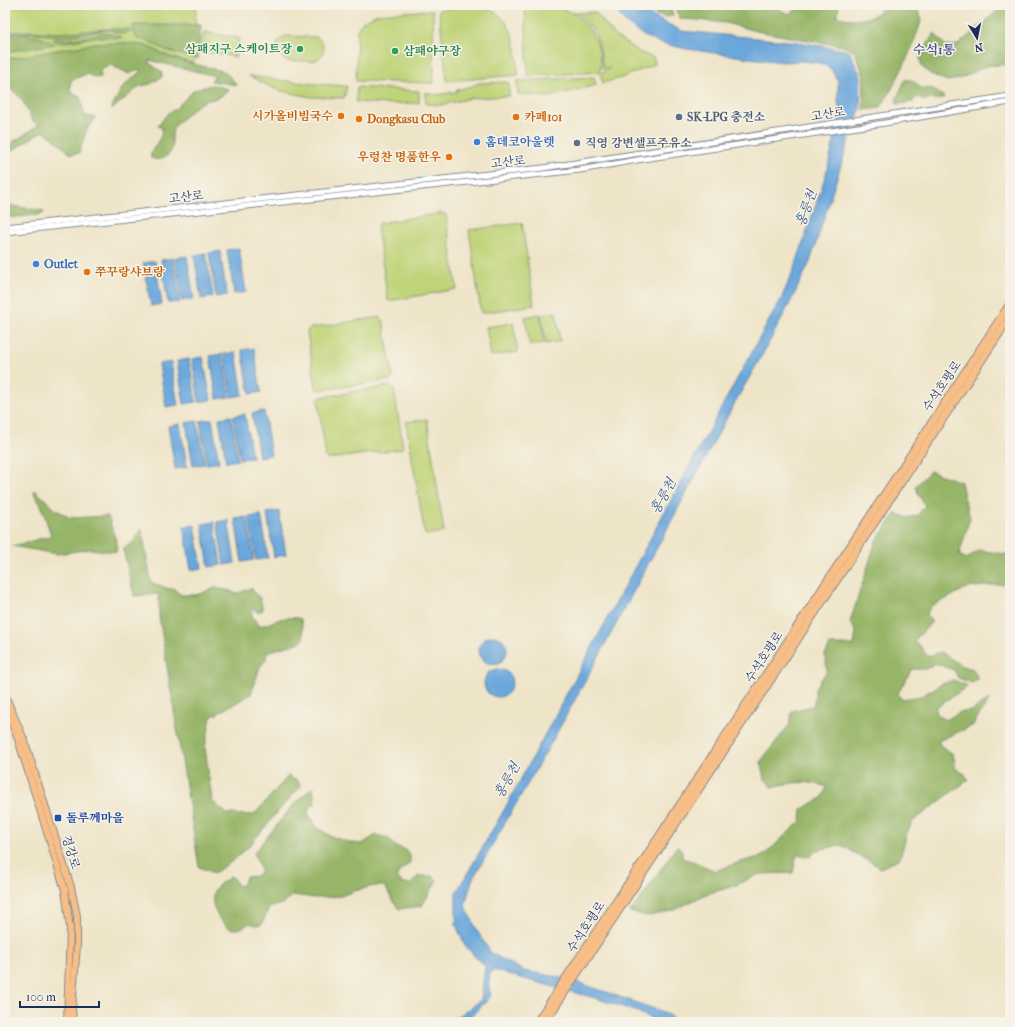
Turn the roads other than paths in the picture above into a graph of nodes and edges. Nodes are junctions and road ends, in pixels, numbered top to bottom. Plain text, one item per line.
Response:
1 (1010, 96) edge
2 (1010, 102) edge
3 (5, 227) edge
4 (5, 232) edge
5 (1010, 304) edge
6 (1010, 317) edge
7 (5, 695) edge
8 (5, 709) edge
9 (67, 1022) edge
10 (73, 1022) edge
11 (537, 1022) edge
12 (545, 1022) edge

1 - 3 street, 고산로
2 - 4 street, 고산로
5 - 11 highway, 수석호평로
6 - 12 highway, 수석호평로
7 - 10 main road, 경강로
8 - 9 main road, 경강로

